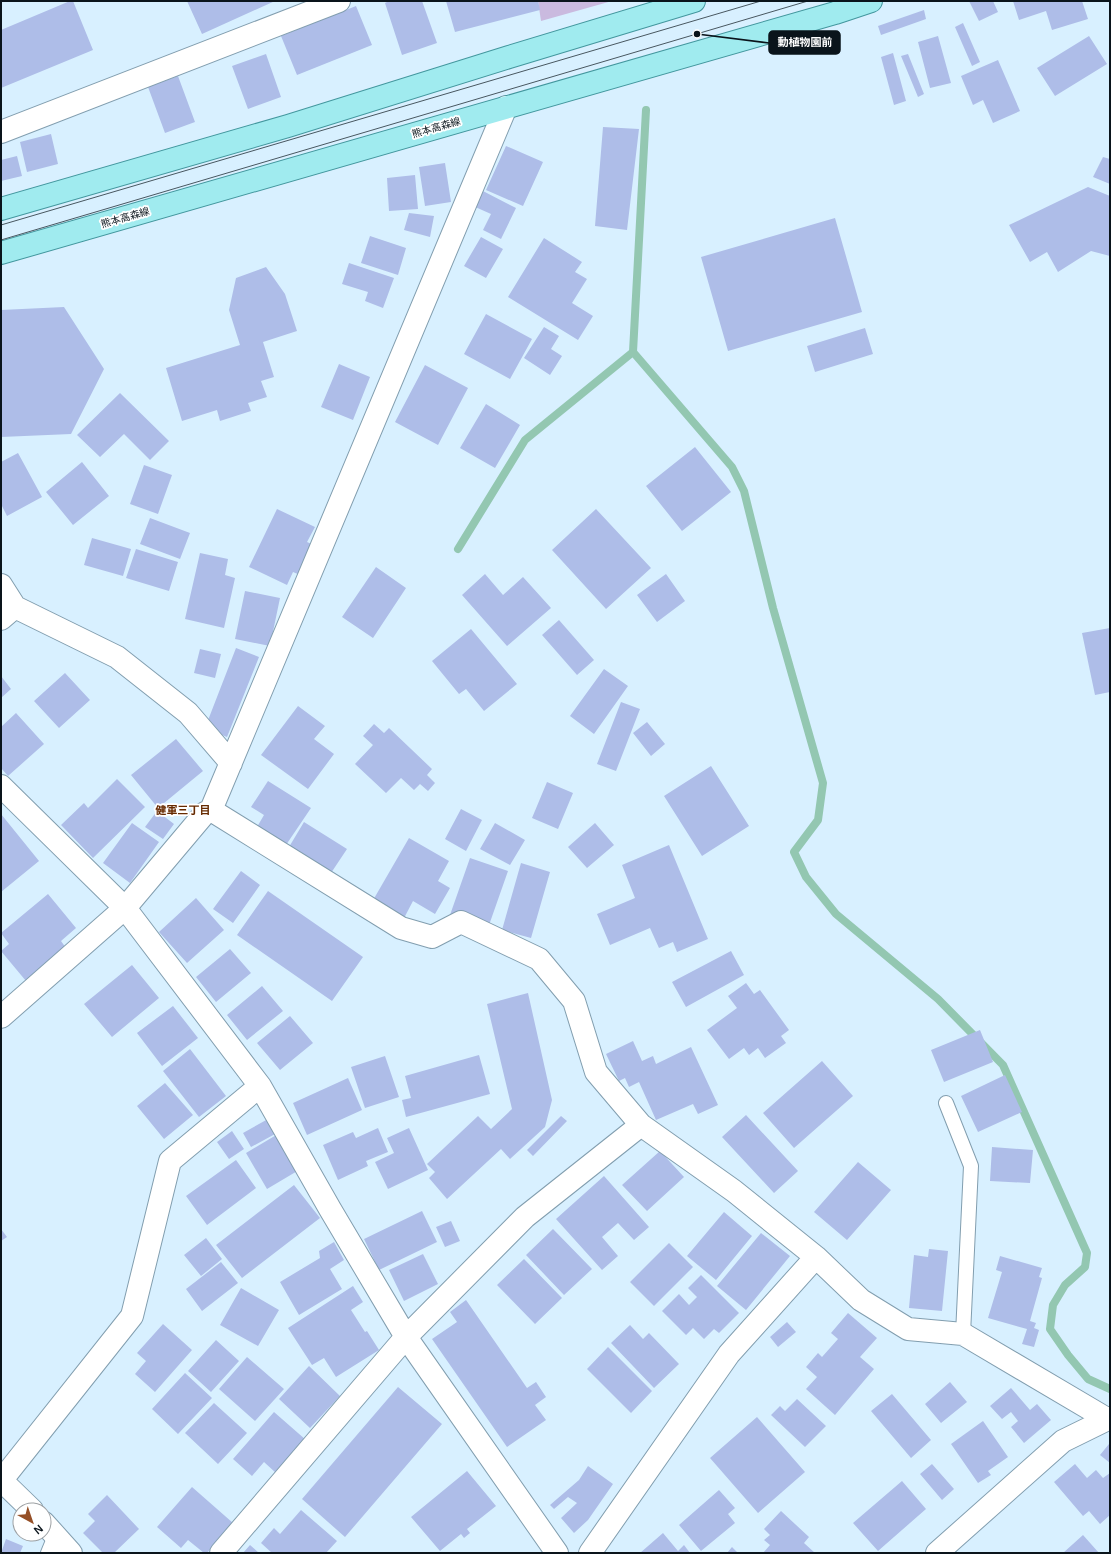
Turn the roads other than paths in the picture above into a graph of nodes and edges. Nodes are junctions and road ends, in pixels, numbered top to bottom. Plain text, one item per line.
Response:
1 (339, 1) edge
2 (694, 1) edge
3 (857, 3) edge
4 (506, 107) junction
5 (1, 132) edge
6 (1, 209) edge
7 (1, 253) edge
8 (1, 586) edge
9 (8, 613) edge
10 (231, 763) junction
11 (1, 786) edge
12 (211, 810) junction
13 (125, 908) junction
14 (1, 1017) edge
15 (260, 1086) junction
16 (946, 1103) dead end
17 (641, 1125) junction
18 (816, 1257) junction
19 (963, 1334) junction
20 (406, 1337) junction
21 (1108, 1418) edge
22 (1, 1480) edge
23 (24, 1502) edge
24 (52, 1539) edge
25 (71, 1553) edge
26 (221, 1553) edge
27 (557, 1553) edge
28 (590, 1553) edge
29 (937, 1553) edge

1 - 5 street
2 - 6 main road
3 - 4 main road, 熊本高森線
4 - 7 main road, 熊本高森線
4 - 10 street
8 - 9 street
9 - 10 street
10 - 12 street
11 - 13 street
12 - 13 street
12 - 17 street
13 - 14 street
13 - 15 street
15 - 20 street
15 - 22 street
16 - 19 lane
17 - 18 street
17 - 20 street
18 - 19 street
18 - 28 street
19 - 21 street
20 - 26 street
20 - 27 street
21 - 29 street
22 - 23 street
24 - 25 street

